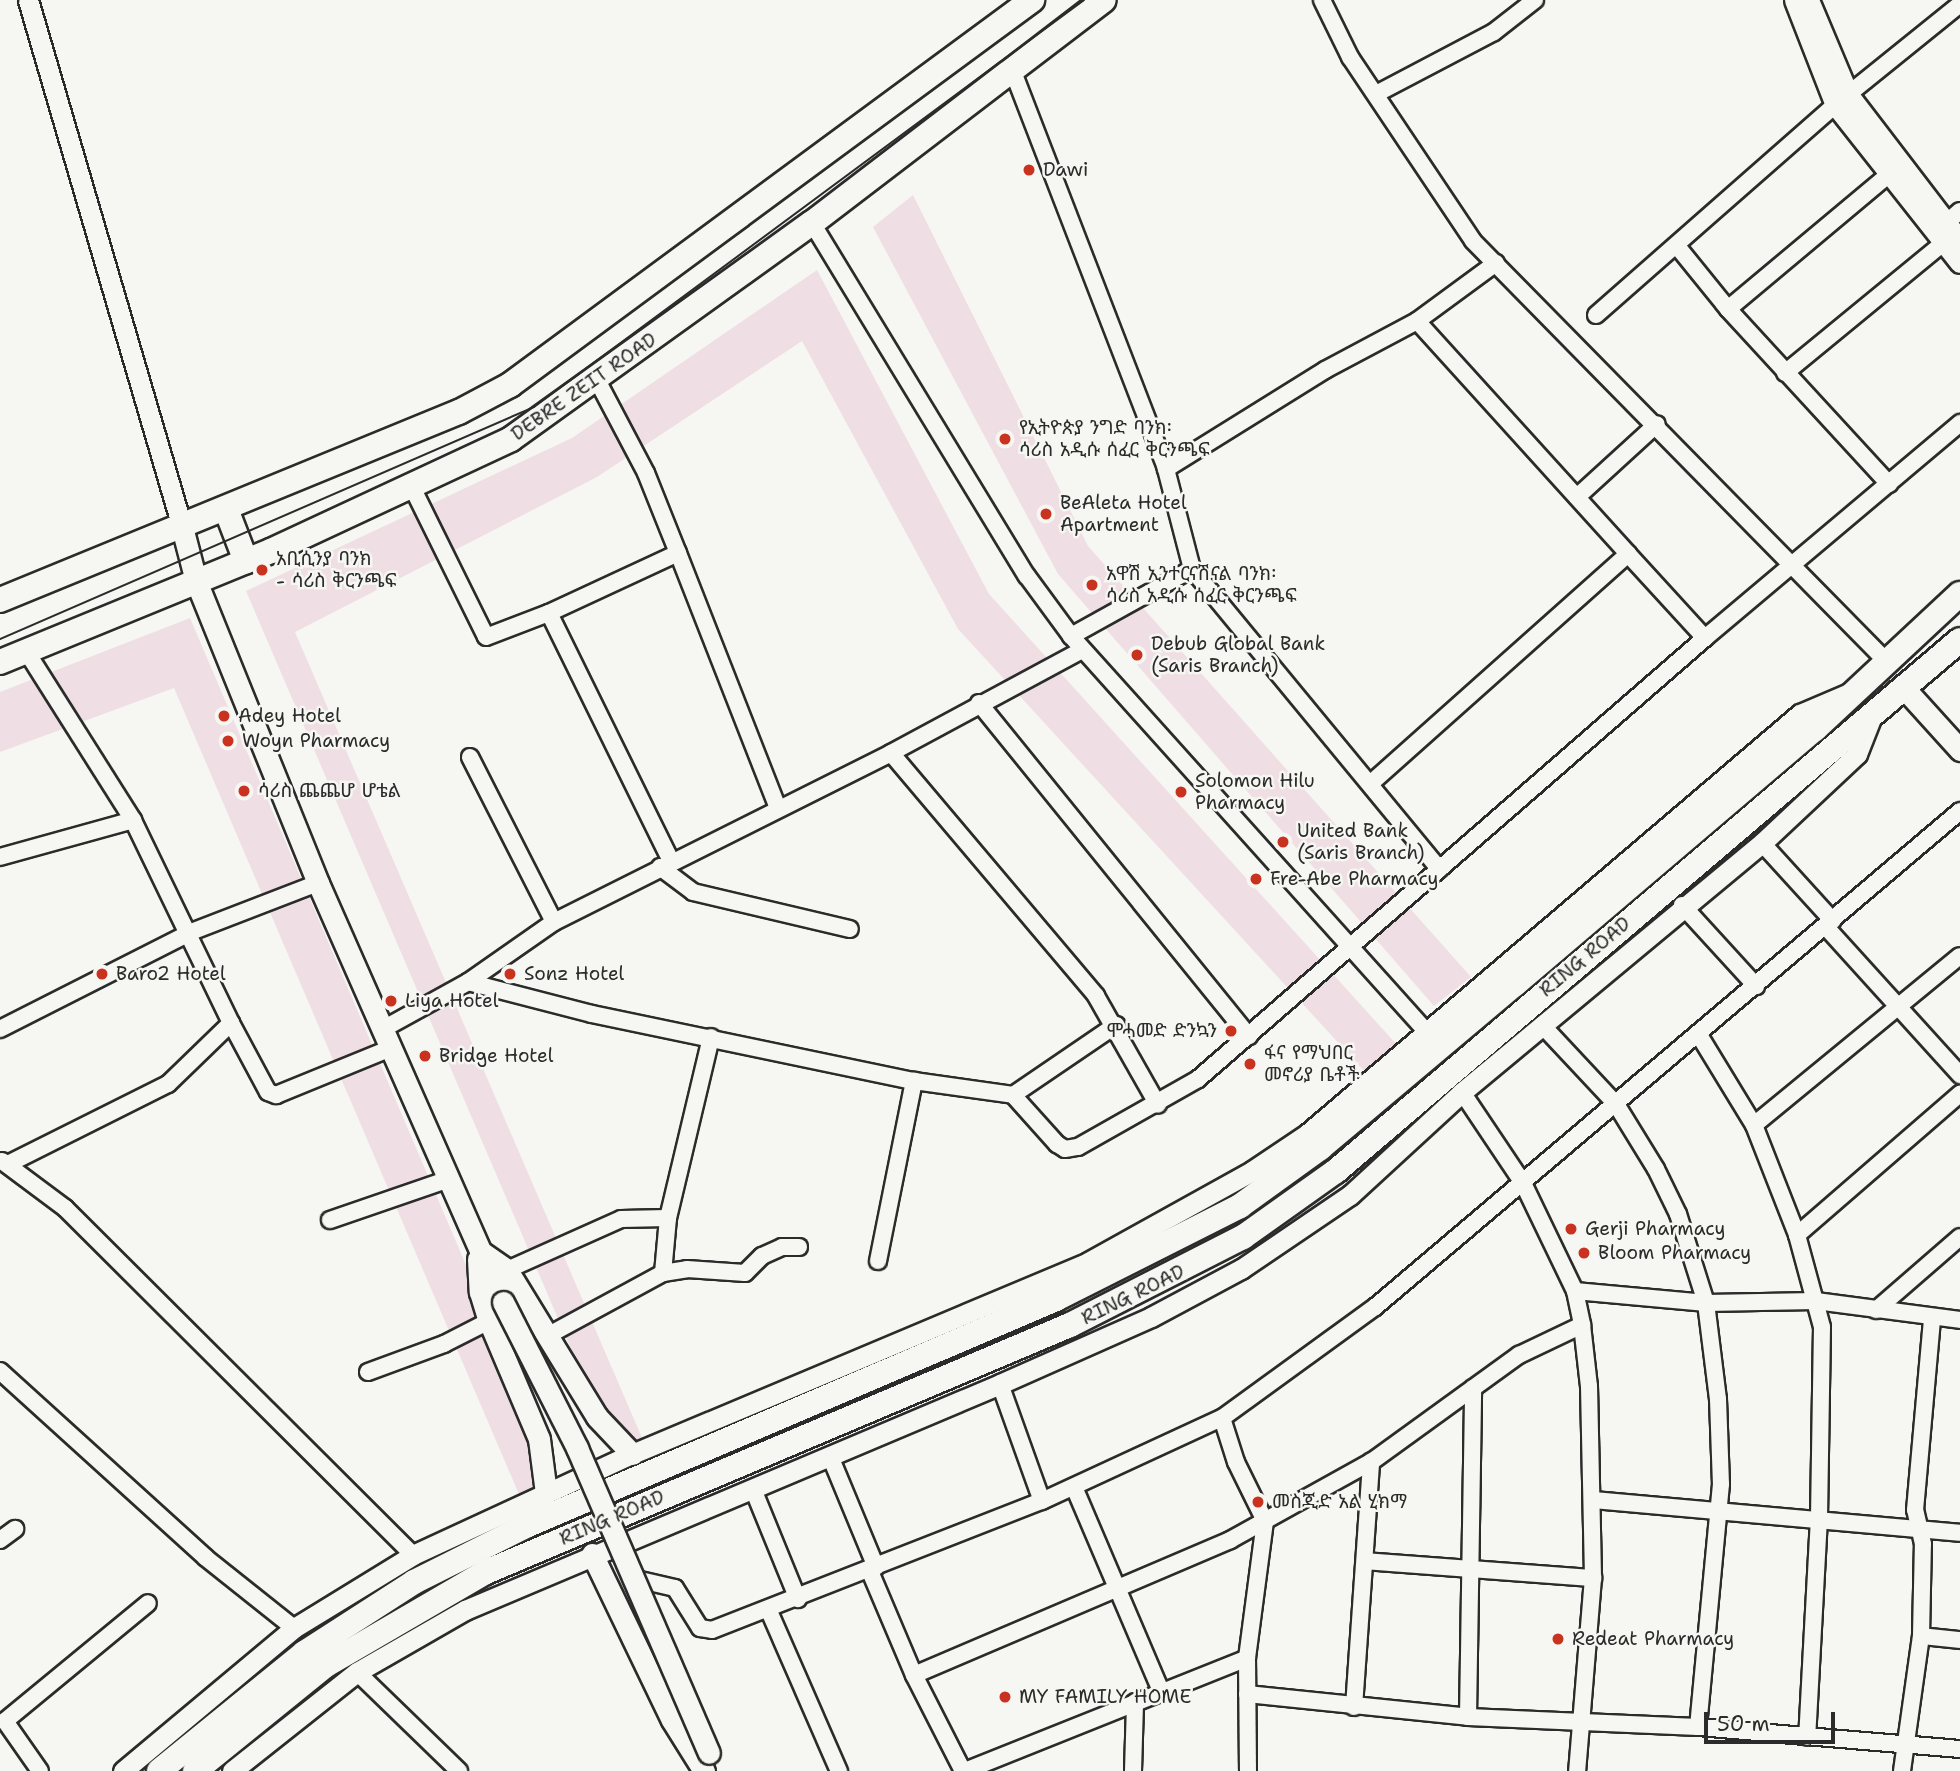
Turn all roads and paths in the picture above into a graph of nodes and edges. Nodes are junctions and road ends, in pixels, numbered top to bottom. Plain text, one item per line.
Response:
1 (28, 0) edge
2 (1032, 0) edge
3 (1104, 0) edge
4 (1322, 0) edge
5 (1535, 0) edge
6 (1794, 0) edge
7 (1809, 0) edge
8 (1960, 4) edge
9 (1012, 69) junction
10 (1376, 94) junction
11 (1842, 100) junction
12 (1887, 176) junction
13 (1953, 218) edge
14 (811, 223) junction
15 (1951, 242) edge
16 (1677, 246) junction
17 (1496, 263) junction
18 (1960, 263) edge
19 (1728, 309) junction
20 (1596, 315) dead end
21 (1417, 321) junction
22 (1785, 373) junction
23 (597, 380) junction
24 (1657, 424) junction
25 (1960, 424) edge
26 (1166, 469) junction
27 (1889, 484) junction
28 (411, 485) junction
29 (1577, 497) junction
30 (226, 509) junction
31 (182, 527) junction
32 (678, 553) junction
33 (1628, 554) junction
34 (246, 561) junction
35 (1795, 564) junction
36 (1192, 569) junction
37 (196, 581) junction
38 (1960, 594) edge
39 (0, 600) edge
40 (549, 613) junction
41 (1071, 636) junction
42 (1705, 638) junction
43 (1960, 640) edge
44 (1082, 650) junction
45 (26, 651) junction
46 (1886, 661) junction
47 (0, 662) edge
48 (1904, 688) junction
49 (1853, 691) junction
50 (979, 703) junction
51 (1872, 715) junction
52 (1960, 750) edge
53 (891, 753) junction
54 (470, 757) dead end
55 (1370, 784) junction
56 (778, 808) junction
57 (1960, 811) edge
58 (133, 820) junction
59 (1762, 843) junction
60 (0, 857) edge
61 (665, 864) junction
62 (1440, 869) junction
63 (318, 883) junction
64 (1682, 905) junction
65 (554, 922) junction
66 (1830, 924) junction
67 (850, 929) dead end
68 (191, 932) junction
69 (1348, 948) junction
70 (1960, 956) edge
71 (468, 982) junction
72 (1756, 986) junction
73 (1899, 1010) junction
74 (231, 1023) junction
75 (1116, 1025) junction
76 (1542, 1025) junction
77 (0, 1029) edge
78 (1425, 1030) junction
79 (1699, 1035) junction
80 (1249, 1036) junction
81 (711, 1037) junction
82 (387, 1039) junction
83 (1960, 1075) edge
84 (915, 1081) junction
85 (1462, 1092) junction
86 (1960, 1094) edge
87 (1013, 1095) junction
88 (1616, 1104) junction
89 (1158, 1105) junction
90 (1754, 1125) junction
91 (4, 1162) edge
92 (446, 1180) junction
93 (1523, 1183) junction
94 (668, 1219) junction
95 (330, 1220) dead end
96 (1797, 1235) junction
97 (1960, 1237) edge
98 (799, 1247) dead end
99 (477, 1250) junction
100 (878, 1261) dead end
101 (507, 1269) junction
102 (663, 1273) junction
103 (1575, 1291) junction
104 (1816, 1301) junction
105 (1706, 1303) junction
106 (1876, 1310) junction
107 (1932, 1318) junction
108 (1960, 1320) edge
109 (489, 1321) junction
110 (1582, 1325) junction
111 (547, 1336) junction
112 (0, 1371) edge
113 (368, 1372) dead end
114 (1000, 1384) junction
115 (1473, 1388) junction
116 (1222, 1418) junction
117 (632, 1454) junction
118 (830, 1456) junction
119 (1371, 1462) junction
120 (1074, 1487) junction
121 (753, 1489) junction
122 (546, 1493) junction
123 (1593, 1500) junction
124 (1042, 1501) junction
125 (1717, 1512) junction
126 (1819, 1518) junction
127 (1265, 1521) junction
128 (15, 1529) dead end
129 (1917, 1529) junction
130 (1960, 1533) edge
131 (0, 1540) edge
132 (592, 1554) junction
133 (413, 1555) junction
134 (1365, 1561) junction
135 (1472, 1567) junction
136 (872, 1568) junction
137 (1593, 1578) junction
138 (636, 1580) junction
139 (1115, 1590) junction
140 (798, 1599) junction
141 (148, 1603) dead end
142 (769, 1611) junction
143 (293, 1628) junction
144 (1921, 1636) junction
145 (1960, 1640) edge
146 (1247, 1658) junction
147 (357, 1672) junction
148 (914, 1675) junction
149 (1161, 1691) junction
150 (1247, 1694) junction
151 (1135, 1702) junction
152 (1354, 1707) junction
153 (1468, 1717) junction
154 (2, 1719) edge
155 (1581, 1722) junction
156 (1698, 1727) junction
157 (1807, 1737) junction
158 (1906, 1745) junction
159 (1960, 1749) edge
160 (710, 1765) edge
161 (40, 1771) edge
162 (123, 1771) edge
163 (159, 1771) edge
164 (195, 1771) edge
165 (232, 1771) edge
166 (459, 1771) edge
167 (839, 1771) edge
168 (964, 1771) edge
169 (1133, 1771) edge
170 (1248, 1771) edge
171 (1577, 1771) edge
172 (1902, 1771) edge

1 - 31 street
2 - 30 main road
3 - 9 main road, DEBRE ZEIT ROAD
4 - 10 street
5 - 10 street
6 - 11 street
7 - 11 street
8 - 11 street
9 - 14 main road, DEBRE ZEIT ROAD
9 - 26 street
10 - 17 street
11 - 12 street
11 - 13 street
11 - 16 street
12 - 15 street
12 - 19 street
13 - 15 street
14 - 23 main road, DEBRE ZEIT ROAD
14 - 41 street
15 - 18 street
15 - 22 street
16 - 19 street
16 - 20 street
17 - 21 street
17 - 24 street
19 - 22 street
21 - 26 street
21 - 29 street
22 - 27 street
23 - 28 main road, DEBRE ZEIT ROAD
23 - 32 street
24 - 29 street
24 - 35 street
25 - 27 street
26 - 36 street
27 - 35 street
28 - 34 main road, DEBRE ZEIT ROAD
28 - 40 street
29 - 33 street
30 - 31 main road
30 - 34 main road
31 - 37 main road
31 - 39 main road
32 - 40 street
32 - 56 street
33 - 42 street
33 - 55 street
34 - 37 main road, DEBRE ZEIT ROAD
35 - 42 street
35 - 46 street
36 - 41 street
36 - 55 street
37 - 45 main road, DEBRE ZEIT ROAD
37 - 63 main road
38 - 46 main road, RING ROAD
40 - 61 street
41 - 44 street
42 - 62 street
43 - 48 main road, RING ROAD
44 - 50 street
44 - 69 street
45 - 47 main road, DEBRE ZEIT ROAD
45 - 58 street
46 - 49 main road, RING ROAD
48 - 51 main road, RING ROAD
48 - 52 main road
49 - 78 street, RING ROAD
49 - 163 main road, RING ROAD
50 - 53 street
50 - 80 street
51 - 59 street, RING ROAD
51 - 164 main road, RING ROAD
53 - 56 street
53 - 75 street
54 - 65 street
55 - 62 street
56 - 61 street
57 - 66 street
58 - 60 street
58 - 68 street
59 - 64 street, RING ROAD
59 - 66 street
61 - 65 street
61 - 67 street
62 - 69 street
63 - 68 street
63 - 82 main road
64 - 72 street
64 - 76 street, RING ROAD
65 - 71 street
66 - 72 street
66 - 73 street
68 - 74 street
68 - 77 street
69 - 78 street
69 - 80 street
70 - 73 street
71 - 81 street
71 - 82 street
72 - 79 street
73 - 83 street
73 - 90 street
74 - 82 street
74 - 91 street
75 - 87 street
75 - 89 street
76 - 85 street, RING ROAD
76 - 88 street
78 - 117 street, RING ROAD
79 - 88 street
79 - 90 street
80 - 89 street
81 - 84 street
81 - 94 street
82 - 92 main road
84 - 87 street
84 - 100 street
85 - 93 street
85 - 114 street, RING ROAD
86 - 96 street
87 - 89 street
88 - 93 street
88 - 105 street
90 - 96 street
91 - 133 street
92 - 95 street
92 - 99 main road
93 - 103 street
93 - 116 street
94 - 101 street
94 - 102 street
96 - 104 street
97 - 106 street
98 - 102 street
99 - 101 main road
99 - 109 main road
99 - 138 main road, bridge
101 - 111 main road
102 - 111 street
103 - 105 street
103 - 110 street
104 - 105 street
104 - 106 street
104 - 126 street
105 - 125 street
106 - 107 street
107 - 108 street
107 - 129 street
109 - 113 street
109 - 122 main road
110 - 115 street
110 - 123 street
111 - 117 main road
112 - 143 street
114 - 118 street, RING ROAD
114 - 124 street
115 - 119 street
115 - 135 street
116 - 120 street
116 - 127 street
117 - 122 street, RING ROAD
118 - 121 street, RING ROAD
118 - 136 street
119 - 127 street
119 - 134 street
120 - 124 street
120 - 139 street
121 - 132 street, RING ROAD
121 - 140 street
122 - 133 street, RING ROAD
123 - 125 street
123 - 137 street
124 - 136 street
125 - 126 street
125 - 156 street
126 - 129 street
126 - 157 street
127 - 139 street
127 - 146 street
128 - 131 street
129 - 130 street
129 - 144 street
132 - 147 street, RING ROAD
132 - 160 main road
133 - 143 street, RING ROAD
134 - 135 street
134 - 152 street
135 - 137 street
135 - 153 street
136 - 140 street
136 - 148 street
137 - 155 street
138 - 142 street
138 - 160 main road, bridge
139 - 148 street
139 - 149 street
140 - 142 street
141 - 154 street
142 - 167 street
143 - 162 street, RING ROAD
144 - 145 street
144 - 158 street
146 - 149 street
146 - 150 street
147 - 165 street, RING ROAD
147 - 166 street
148 - 168 street
149 - 151 street
150 - 152 street
150 - 170 street
151 - 168 street
151 - 169 street
152 - 153 street
153 - 155 street
154 - 161 street
155 - 156 street
155 - 171 street
156 - 157 street
157 - 158 street
158 - 159 street
158 - 172 street

